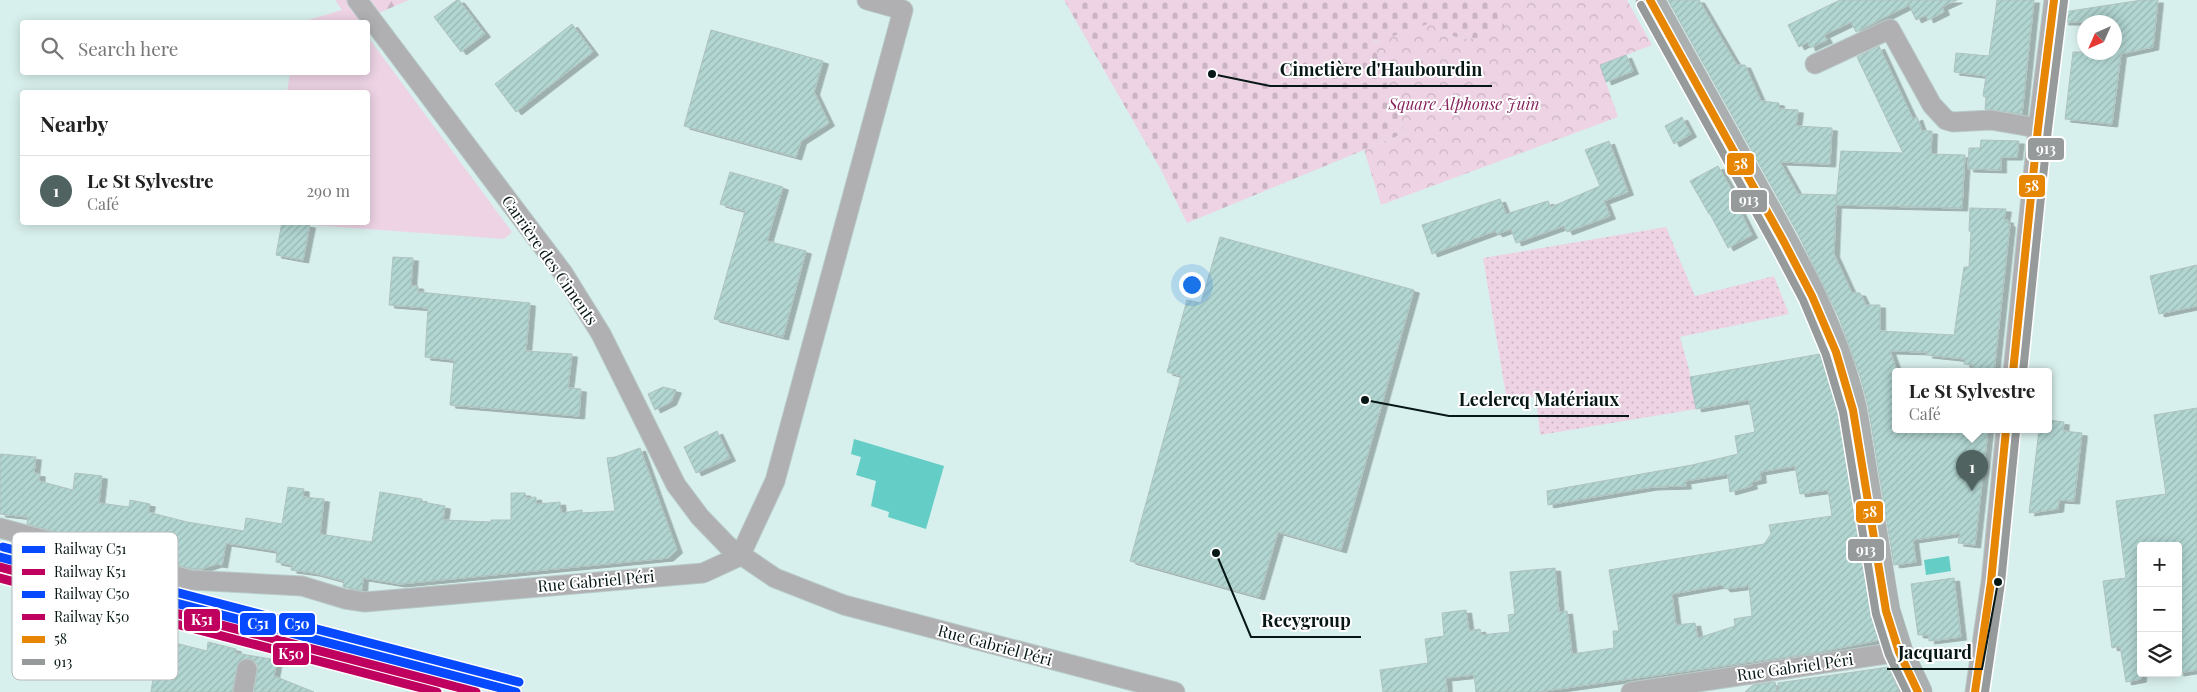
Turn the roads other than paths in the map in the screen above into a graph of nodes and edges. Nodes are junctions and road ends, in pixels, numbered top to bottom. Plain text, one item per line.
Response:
1 (357, 0) edge
2 (867, 0) edge
3 (1650, 0) edge
4 (2054, 0) edge
5 (1815, 64) dead end
6 (2038, 128) junction
7 (2013, 368) edge
8 (2006, 433) edge
9 (0, 528) edge
10 (15, 532) edge
11 (740, 556) junction
12 (178, 577) edge
13 (1899, 652) junction
14 (247, 669) dead end
15 (243, 692) edge
16 (1175, 692) edge
17 (1637, 692) edge
18 (1918, 692) edge
19 (1975, 692) edge

1 - 11 street, Carrière des Ciments
2 - 11 street
3 - 13 street
4 - 6 street
5 - 6 street
6 - 7 street
8 - 19 street
9 - 10 street, Rue Gabriel Péri
11 - 12 street, Rue Gabriel Péri
11 - 16 street, Rue Gabriel Péri
13 - 17 street, Rue Gabriel Péri
13 - 18 street
14 - 15 street

